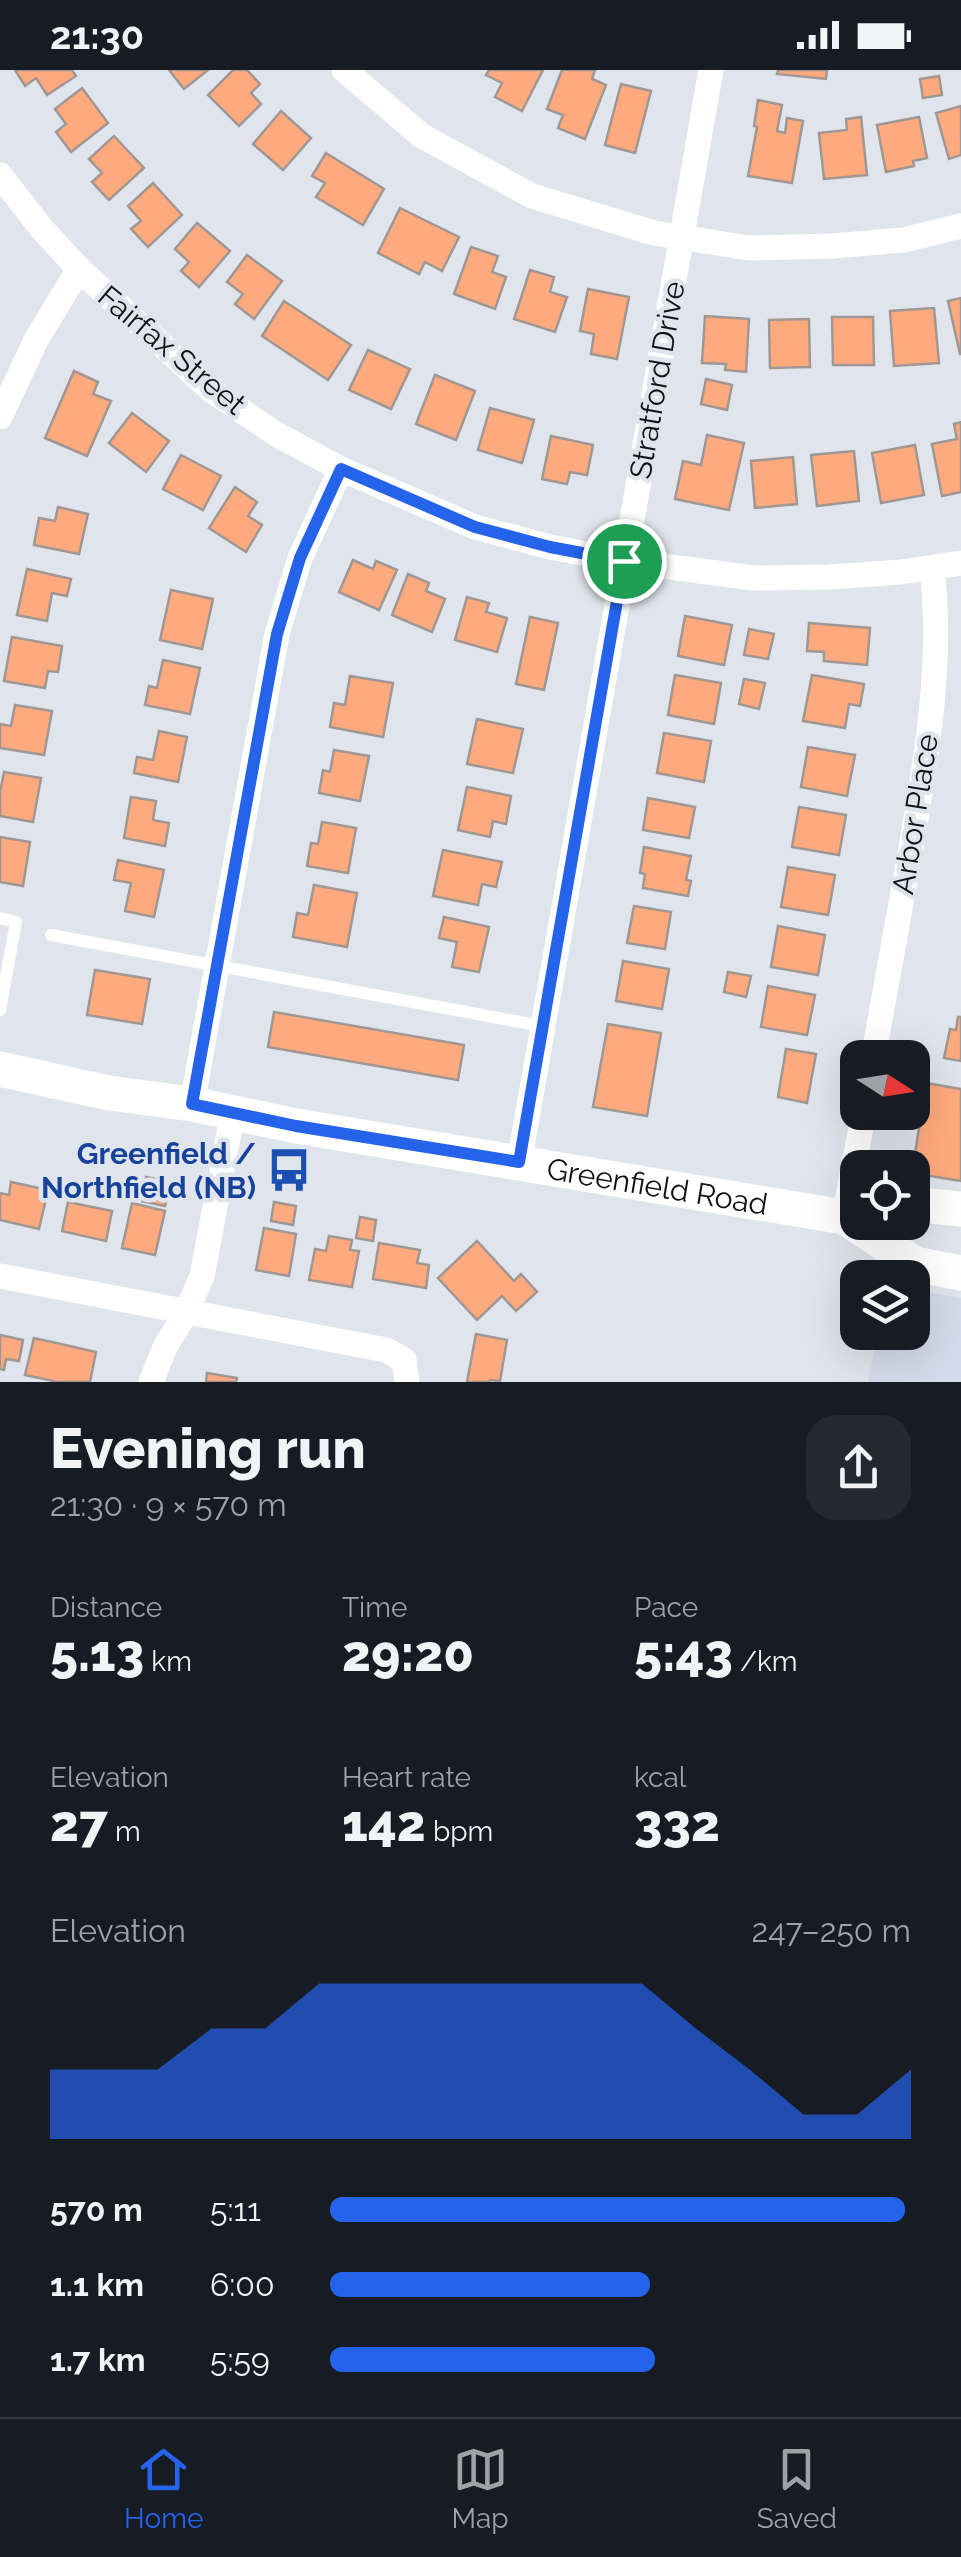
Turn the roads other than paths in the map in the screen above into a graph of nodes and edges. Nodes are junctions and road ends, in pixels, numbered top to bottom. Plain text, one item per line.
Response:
1 (344, 70) edge
2 (711, 70) edge
3 (0, 175) edge
4 (961, 226) edge
5 (682, 238) junction
6 (79, 269) junction
7 (0, 418) edge
8 (341, 469) junction
9 (624, 561) junction
10 (961, 563) edge
11 (932, 568) junction
12 (0, 918) edge
13 (51, 936) dead end
14 (217, 967) junction
15 (0, 1010) edge
16 (542, 1026) junction
17 (876, 1040) edge
18 (0, 1070) edge
19 (192, 1104) junction
20 (233, 1112) junction
21 (519, 1162) junction
22 (930, 1205) edge
23 (961, 1209) edge
24 (840, 1214) edge
25 (883, 1240) edge
26 (961, 1273) edge
27 (0, 1276) edge
28 (186, 1313) junction
29 (406, 1371) edge
30 (151, 1382) edge

1 - 5 street
2 - 5 street, Stratford Drive
3 - 6 street, Fairfax Street
4 - 5 street
5 - 9 street, Stratford Drive
6 - 7 street
6 - 8 street, Fairfax Street
8 - 9 street, Fairfax Street
8 - 14 street
9 - 11 street, Fairfax Street
9 - 16 street, Stratford Drive
10 - 11 street, Fairfax Street
11 - 17 street, Arbor Place
12 - 15 lane
13 - 14 lane
14 - 16 lane
14 - 19 street
16 - 21 street, Stratford Drive
18 - 19 main road, Greenfield Road
19 - 20 main road, Greenfield Road
20 - 21 main road, Greenfield Road
20 - 28 street
21 - 24 main road, Greenfield Road
22 - 23 main road
25 - 26 main road, Greenfield Road
27 - 28 street
28 - 29 street
28 - 30 street

